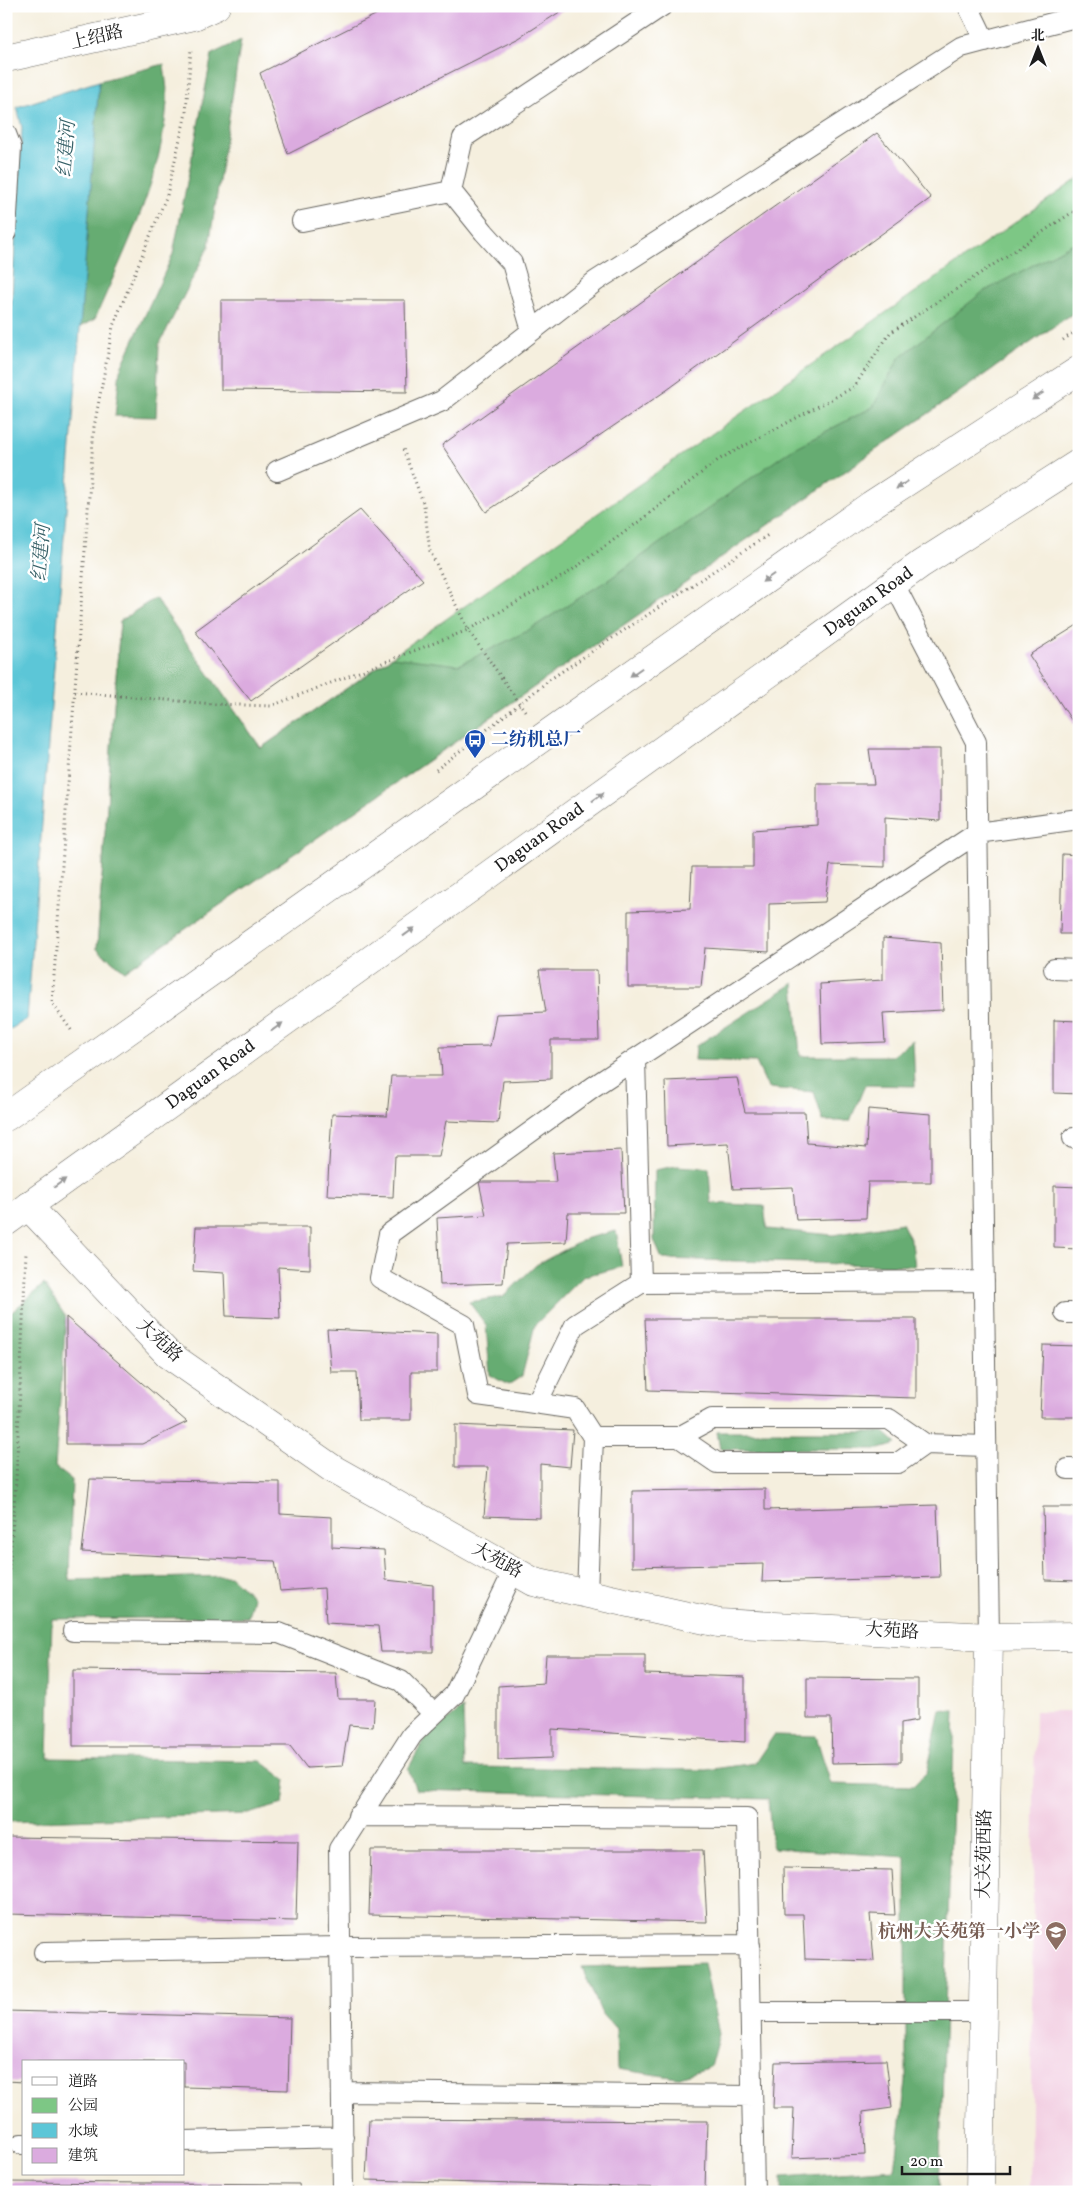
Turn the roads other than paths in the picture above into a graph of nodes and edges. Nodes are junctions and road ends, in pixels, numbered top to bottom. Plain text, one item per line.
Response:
1 (662, 6) edge
2 (968, 6) edge
3 (205, 11) edge
4 (1079, 16) edge
5 (985, 41) junction
6 (6, 58) edge
7 (6, 134) edge
8 (451, 191) junction
9 (302, 221) dead end
10 (6, 232) edge
11 (532, 331) junction
12 (1079, 370) edge
13 (1079, 463) edge
14 (277, 471) dead end
15 (894, 584) junction
16 (1079, 820) edge
17 (977, 833) junction
18 (1054, 969) dead end
19 (1079, 970) edge
20 (635, 1059) junction
21 (6, 1117) edge
22 (28, 1206) junction
23 (6, 1222) edge
24 (984, 1281) junction
25 (641, 1283) junction
26 (537, 1403) junction
27 (593, 1437) junction
28 (679, 1437) junction
29 (924, 1444) junction
30 (986, 1446) junction
31 (514, 1570) junction
32 (587, 1594) junction
33 (73, 1631) dead end
34 (1079, 1636) edge
35 (989, 1637) junction
36 (434, 1714) junction
37 (358, 1816) junction
38 (750, 1944) junction
39 (341, 1947) junction
40 (44, 1952) dead end
41 (751, 2012) junction
42 (983, 2012) junction
43 (342, 2092) junction
44 (752, 2096) junction
45 (343, 2137) junction
46 (185, 2140) edge
47 (343, 2192) edge
48 (754, 2192) edge
49 (980, 2192) edge

1 - 8 lane
2 - 5 lane
3 - 6 main road, 上绍路
4 - 5 lane
5 - 11 lane
7 - 10 lane
8 - 9 lane
8 - 11 lane
11 - 14 lane
12 -> 21 main road
13 - 15 main road, Daguan Road
15 - 17 lane
22 -> 15 main road, Daguan Road
16 - 17 lane
17 - 20 lane
17 - 24 lane
18 - 19 lane
20 - 25 lane
20 - 26 lane
22 - 23 main road, Daguan Road
22 - 31 main road, 大苑路
24 - 25 lane
24 - 30 lane
25 - 26 lane
26 - 27 lane
27 - 28 lane
27 - 32 lane
28 - 29 lane
28 - 29 lane
29 - 30 lane
30 - 35 lane
31 - 32 main road, 大苑路
31 - 36 lane
32 - 35 main road, 大苑路
33 - 36 lane
34 - 35 main road, 大苑路
35 - 42 main road, 大关苑西路
36 - 37 lane
37 - 38 lane
37 - 39 lane
38 - 39 lane
38 - 41 lane
39 - 40 lane
39 - 43 lane
41 - 42 lane
41 - 44 lane
42 - 49 main road, 大关苑西路
43 - 44 lane
43 - 45 lane
44 - 48 lane
45 - 46 lane
45 - 47 lane

